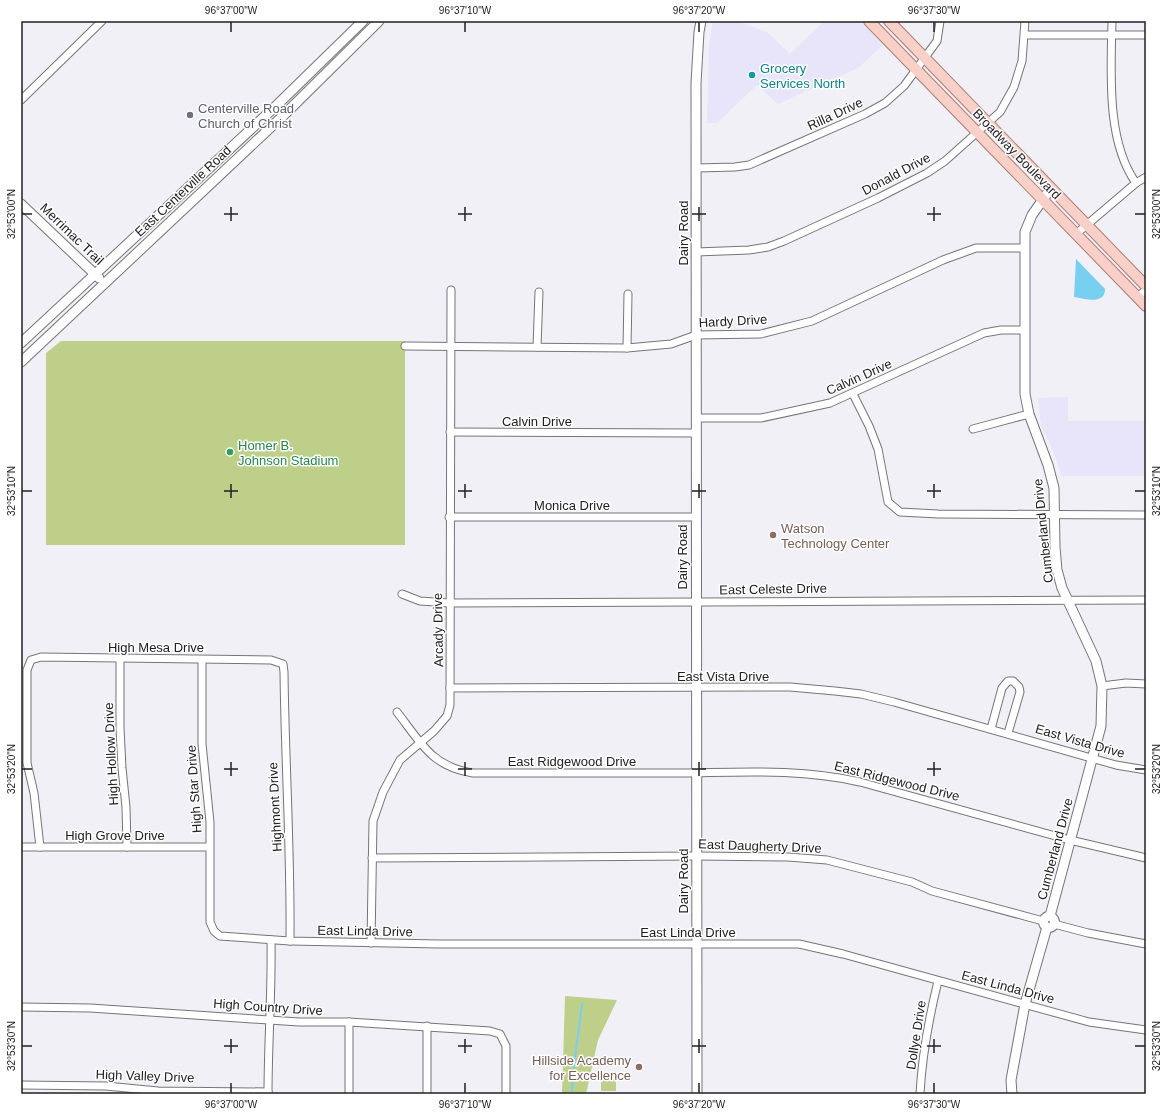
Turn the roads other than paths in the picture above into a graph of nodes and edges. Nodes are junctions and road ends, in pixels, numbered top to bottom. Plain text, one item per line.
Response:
1 (102, 21) edge
2 (363, 21) edge
3 (379, 21) edge
4 (701, 21) edge
5 (869, 21) edge
6 (889, 21) edge
7 (940, 21) edge
8 (1025, 21) edge
9 (1112, 21) edge
10 (356, 28) junction
11 (1025, 35) junction
12 (1112, 35) junction
13 (1146, 35) edge
14 (364, 36) junction
15 (925, 58) junction
16 (917, 70) junction
17 (21, 100) edge
18 (278, 104) junction
19 (286, 113) junction
20 (988, 123) junction
21 (977, 132) junction
22 (696, 168) junction
23 (1146, 177) edge
24 (1136, 183) junction
25 (188, 188) junction
26 (1051, 188) junction
27 (197, 196) junction
28 (1043, 200) junction
29 (21, 204) edge
30 (1087, 225) junction
31 (1076, 234) junction
32 (1024, 248) junction
33 (696, 252) junction
34 (95, 274) junction
35 (105, 283) junction
36 (1146, 286) edge
37 (451, 290) dead end
38 (1146, 290) edge
39 (539, 292) dead end
40 (628, 294) dead end
41 (1137, 297) junction
42 (1146, 306) edge
43 (1024, 330) junction
44 (696, 335) junction
45 (21, 343) edge
46 (405, 346) dead end
47 (451, 346) junction
48 (537, 347) junction
49 (627, 348) junction
50 (21, 362) edge
51 (853, 394) junction
52 (1029, 414) junction
53 (696, 418) junction
54 (973, 429) dead end
55 (450, 432) junction
56 (696, 433) junction
57 (1055, 515) junction
58 (1146, 515) edge
59 (449, 517) junction
60 (695, 517) junction
61 (402, 594) dead end
62 (1066, 600) junction
63 (1146, 600) edge
64 (449, 603) junction
65 (695, 603) junction
66 (120, 659) junction
67 (202, 660) junction
68 (284, 672) joint
69 (1146, 684) edge
70 (1102, 686) junction
71 (450, 688) junction
72 (695, 688) junction
73 (397, 712) dead end
74 (991, 729) junction
75 (1008, 734) junction
76 (421, 743) junction
77 (1094, 758) junction
78 (1146, 770) edge
79 (695, 773) junction
80 (1070, 840) junction
81 (21, 847) edge
82 (40, 847) junction
83 (127, 847) junction
84 (209, 847) junction
85 (696, 856) junction
86 (372, 858) junction
87 (1146, 858) edge
88 (1049, 922) junction
89 (220, 936) joint
90 (271, 940) junction
91 (290, 941) junction
92 (371, 943) junction
93 (696, 943) junction
94 (1146, 944) edge
95 (938, 980) junction
96 (1025, 1004) junction
97 (21, 1007) edge
98 (270, 1019) junction
99 (349, 1022) junction
100 (427, 1026) junction
101 (1146, 1030) edge
102 (21, 1085) edge
103 (268, 1093) edge
104 (349, 1094) edge
105 (427, 1094) edge
106 (506, 1094) edge
107 (696, 1094) edge
108 (920, 1094) edge
109 (1012, 1094) edge

1 - 17 street
2 - 10 street, East Centerville Road
3 - 14 street, East Centerville Road
4 - 22 street, Dairy Road
5 - 16 main road, Broadway Boulevard
6 - 15 main road, Broadway Boulevard
7 - 15 street, Rilla Drive
8 - 11 street, Donald Drive
9 - 12 street
10 - 14 street
10 - 18 street, East Centerville Road
11 - 12 street
11 - 20 street, Donald Drive
12 - 13 street
12 - 24 street
14 - 19 street, East Centerville Road
15 - 16 street, Rilla Drive
15 - 20 main road, Broadway Boulevard
16 - 21 main road, Broadway Boulevard
16 - 22 street, Rilla Drive
18 - 19 street
18 - 25 street, East Centerville Road
19 - 27 street, East Centerville Road
20 - 21 street, Donald Drive
20 - 26 main road, Broadway Boulevard
21 - 28 main road, Broadway Boulevard
21 - 33 street, Donald Drive
22 - 33 street, Dairy Road
23 - 24 street
24 - 30 street
25 - 27 street
25 - 34 street, East Centerville Road
26 - 28 street, Cumberland Drive
26 - 30 main road, Broadway Boulevard
27 - 35 street, East Centerville Road
28 - 31 main road, Broadway Boulevard
28 - 32 street, Cumberland Drive
29 - 34 street, Merrimac Trail
30 - 31 street
30 - 36 main road, Broadway Boulevard
31 - 41 main road, Broadway Boulevard
32 - 43 street, Cumberland Drive
32 - 44 street, Hardy Drive
33 - 44 street, Dairy Road
34 - 35 street, Merrimac Trail
34 - 45 street, East Centerville Road
35 - 50 street, East Centerville Road
37 - 47 street, Arcady Drive
38 - 41 street
39 - 48 street
40 - 49 street
41 - 42 main road, Broadway Boulevard
43 - 51 street, Calvin Drive
43 - 52 street, Cumberland Drive
44 - 49 street, Hardy Drive
44 - 53 street, Dairy Road
46 - 47 street, Hardy Drive
47 - 48 street, Hardy Drive
47 - 55 street, Arcady Drive
48 - 49 street, Hardy Drive
51 - 53 street, Calvin Drive
51 - 57 street
52 - 54 street
52 - 57 street, Cumberland Drive
53 - 56 street, Dairy Road
55 - 56 street, Calvin Drive
55 - 59 street, Arcady Drive
56 - 60 street, Dairy Road
57 - 58 street
57 - 62 street, Cumberland Drive
59 - 60 street, Monica Drive
59 - 64 street, Arcady Drive
60 - 65 street, Dairy Road
61 - 64 street, East Celeste Drive
62 - 63 street, East Celeste Drive
62 - 65 street, East Celeste Drive
62 - 70 street, Cumberland Drive
64 - 65 street, East Celeste Drive
64 - 71 street, Arcady Drive
65 - 72 street, Dairy Road
66 - 67 street, High Mesa Drive
66 - 82 street, High Mesa Drive
66 - 83 street, High Hollow Drive
67 - 68 street, High Mesa Drive
67 - 84 street, High Star Drive
68 - 91 street, Highmont Drive
69 - 70 street
70 - 77 street, Cumberland Drive
71 - 72 street, East Vista Drive
71 - 76 street, Arcady Drive
72 - 74 street, East Vista Drive
72 - 79 street, Dairy Road
73 - 76 street, East Ridgewood Drive
74 - 75 street, East Vista Drive
74 - 75 street
75 - 77 street, East Vista Drive
76 - 79 street, East Ridgewood Drive
76 - 86 street, Arcady Drive
77 - 78 street, East Vista Drive
77 - 80 street, Cumberland Drive
79 - 80 street, East Ridgewood Drive
79 - 85 street, Dairy Road
80 - 87 street, East Ridgewood Drive
80 - 88 street, Cumberland Drive
81 - 82 street, High Grove Drive
82 - 83 street, High Grove Drive
83 - 84 street, High Grove Drive
84 - 89 street, High Star Drive
85 - 86 street, East Daugherty Drive
85 - 88 street, East Daugherty Drive
85 - 93 street, Dairy Road
86 - 92 street, Arcady Drive
88 - 94 street, East Daugherty Drive
88 - 96 street, Cumberland Drive
89 - 90 street, East Linda Drive
90 - 91 street, East Linda Drive
90 - 98 street
91 - 92 street, East Linda Drive
92 - 93 street, East Linda Drive
93 - 95 street, East Linda Drive
93 - 107 street, Dairy Road
95 - 96 street, East Linda Drive
95 - 108 street, Dollye Drive
96 - 101 street, East Linda Drive
96 - 109 street, Cumberland Drive
97 - 98 street, High Country Drive
98 - 99 street, High Country Drive
98 - 103 street
99 - 100 street, High Country Drive
99 - 104 street
100 - 105 street
100 - 106 street, High Country Drive
102 - 103 street, High Valley Drive

